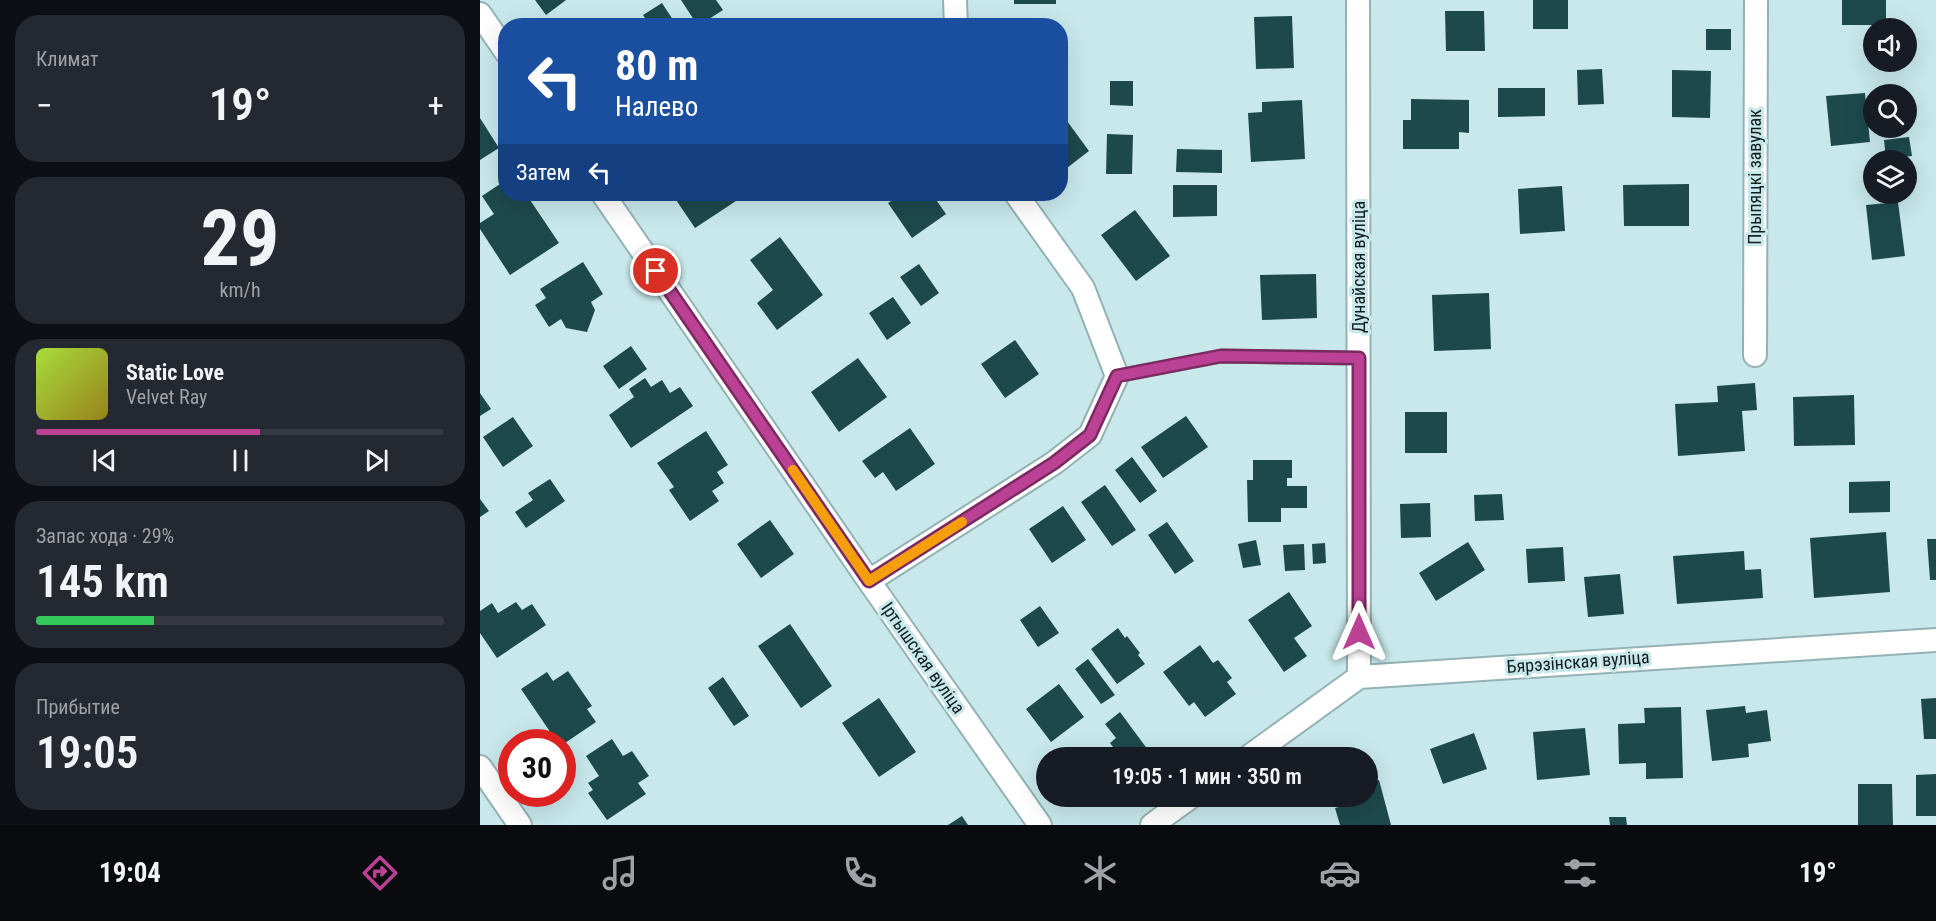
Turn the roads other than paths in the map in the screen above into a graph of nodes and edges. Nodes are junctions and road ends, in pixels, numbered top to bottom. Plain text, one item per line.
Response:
1 (956, 0) edge
2 (1358, 0) edge
3 (1756, 0) edge
4 (480, 14) edge
5 (956, 18) edge
6 (498, 40) edge
7 (608, 201) edge
8 (1021, 201) edge
9 (1755, 355) dead end
10 (1359, 358) junction
11 (1117, 376) junction
12 (869, 581) junction
13 (1936, 640) edge
14 (1359, 677) junction
15 (1262, 747) edge
16 (480, 767) edge
17 (1177, 807) edge
18 (520, 825) edge
19 (1040, 825) edge
20 (1152, 825) edge

1 - 5 street
2 - 10 street, Дунайская вуліца
3 - 9 street, Прыпяцкі завулак
4 - 6 street
7 - 12 street, Іртышская вуліца
8 - 11 street
10 - 11 lane
10 - 14 street, Дунайская вуліца
11 - 12 street
12 - 19 street, Іртышская вуліца
13 - 14 street, Бярэзінская вуліца
14 - 15 street
16 - 18 street
17 - 20 street

